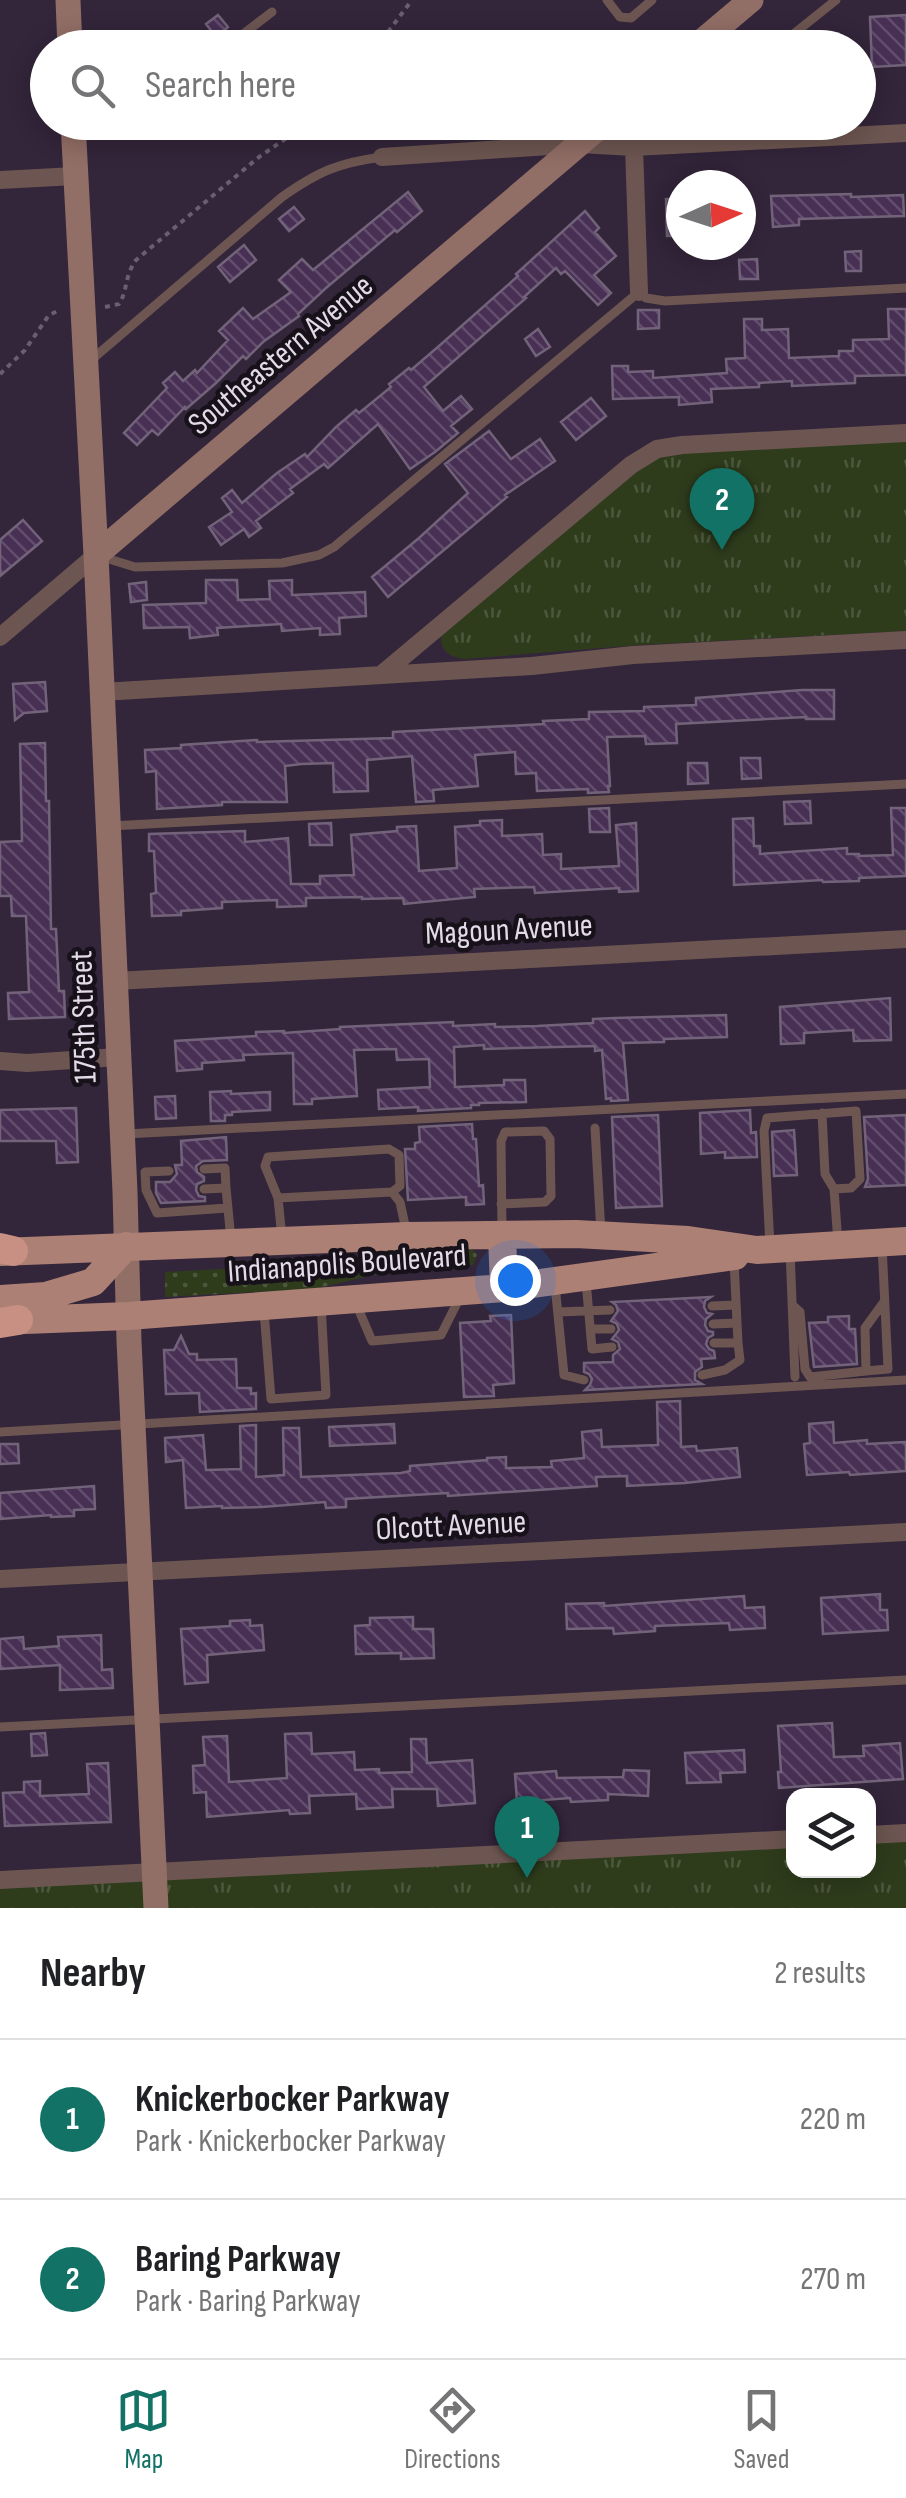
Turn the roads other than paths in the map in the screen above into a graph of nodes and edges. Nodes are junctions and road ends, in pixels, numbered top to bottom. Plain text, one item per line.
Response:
1 (68, 0) edge
2 (607, 0) edge
3 (652, 0) edge
4 (751, 0) edge
5 (836, 0) edge
6 (272, 12) dead end
7 (69, 30) edge
8 (248, 30) edge
9 (718, 30) edge
10 (798, 30) edge
11 (906, 133) edge
12 (876, 135) edge
13 (74, 140) edge
14 (584, 140) edge
15 (770, 140) edge
16 (579, 144) junction
17 (634, 147) junction
18 (382, 157) joint
19 (76, 176) junction
20 (0, 180) edge
21 (906, 288) edge
22 (639, 292) junction
23 (87, 364) junction
24 (906, 433) edge
25 (96, 555) junction
26 (0, 638) edge
27 (906, 640) edge
28 (381, 675) junction
29 (102, 692) junction
30 (906, 784) edge
31 (108, 826) junction
32 (906, 939) edge
33 (115, 981) junction
34 (118, 1057) junction
35 (0, 1061) edge
36 (906, 1094) edge
37 (822, 1113) junction
38 (504, 1114) junction
39 (594, 1128) dead end
40 (505, 1132) junction
41 (121, 1134) junction
42 (204, 1169) dead end
43 (170, 1171) dead end
44 (204, 1188) dead end
45 (226, 1188) junction
46 (834, 1189) junction
47 (142, 1190) junction
48 (392, 1192) junction
49 (278, 1198) junction
50 (502, 1204) junction
51 (227, 1208) junction
52 (169, 1212) junction
53 (502, 1235) junction
54 (602, 1235) junction
55 (407, 1236) junction
56 (282, 1240) junction
57 (232, 1242) junction
58 (894, 1242) edge
59 (172, 1244) junction
60 (838, 1244) junction
61 (126, 1246) junction
62 (4, 1250) edge
63 (763, 1251) junction
64 (595, 1277) junction
65 (555, 1282) junction
66 (504, 1288) junction
67 (464, 1290) junction
68 (354, 1299) junction
69 (321, 1301) junction
70 (884, 1302) junction
71 (792, 1304) junction
72 (736, 1305) junction
73 (264, 1306) junction
74 (712, 1306) dead end
75 (610, 1310) dead end
76 (589, 1311) junction
77 (558, 1312) junction
78 (5, 1316) edge
79 (128, 1316) junction
80 (713, 1324) dead end
81 (737, 1324) junction
82 (591, 1329) junction
83 (611, 1329) dead end
84 (738, 1342) junction
85 (714, 1343) dead end
86 (612, 1348) dead end
87 (866, 1371) junction
88 (702, 1375) dead end
89 (795, 1377) dead end
90 (584, 1380) dead end
91 (906, 1380) edge
92 (134, 1426) junction
93 (0, 1432) edge
94 (906, 1532) edge
95 (141, 1572) junction
96 (0, 1579) edge
97 (906, 1680) edge
98 (147, 1719) junction
99 (0, 1727) edge
100 (906, 1833) edge
101 (876, 1835) edge
102 (786, 1839) edge
103 (154, 1872) junction
104 (0, 1880) edge
105 (156, 1908) edge

1 - 7 street
2 - 3 lane
4 - 9 street
5 - 10 lane
6 - 8 lane
11 - 12 street
13 - 19 street, 175th Street
14 - 16 street, Southeastern Avenue
15 - 17 street
16 - 17 street
16 - 18 street
16 - 25 street, Southeastern Avenue
17 - 22 street
18 - 23 lane
19 - 20 street
19 - 23 street, 175th Street
21 - 22 lane
22 - 25 lane
23 - 25 street, 175th Street
24 - 28 street
25 - 26 street, Southeastern Avenue
25 - 29 street, 175th Street
27 - 28 street
28 - 29 street
29 - 31 street, 175th Street
30 - 31 lane
31 - 33 street, 175th Street
32 - 33 street, Magoun Avenue
33 - 34 street, 175th Street
34 - 35 street
34 - 41 street, 175th Street
36 - 38 lane
37 - 46 lane
37 - 46 lane
37 - 63 lane
38 - 40 lane
38 - 41 lane
39 - 54 lane
40 - 50 lane
40 - 50 lane
41 - 47 street, 175th Street
42 - 45 lane
43 - 47 lane
44 - 45 lane
45 - 51 lane
46 - 60 lane
47 - 52 lane
47 - 61 street, 175th Street
48 - 49 lane
48 - 49 lane
48 - 55 lane
49 - 56 lane
50 - 53 lane
51 - 52 lane
51 - 57 lane
52 - 59 lane
53 - 54 main road, Indianapolis Boulevard
53 - 55 main road, Indianapolis Boulevard
53 - 66 main road
54 - 63 main road, Indianapolis Boulevard
54 - 64 main road
55 - 56 main road, Indianapolis Boulevard
56 - 57 main road, Indianapolis Boulevard
57 - 59 main road, Indianapolis Boulevard
58 - 60 main road, Indianapolis Boulevard
58 - 70 lane
59 - 61 main road, Indianapolis Boulevard
60 - 63 main road, Indianapolis Boulevard
61 - 62 main road, Indianapolis Boulevard
61 - 78 main road
61 - 79 street, 175th Street
63 - 64 main road, Indianapolis Boulevard
63 - 71 lane
63 - 72 lane
64 - 65 main road, Indianapolis Boulevard
64 - 76 lane
65 - 66 main road, Indianapolis Boulevard
65 - 77 lane
66 - 67 main road, Indianapolis Boulevard
67 - 68 main road, Indianapolis Boulevard
67 - 68 lane
68 - 69 main road, Indianapolis Boulevard
69 - 73 main road, Indianapolis Boulevard
69 - 73 lane
70 - 87 lane
70 - 87 lane
71 - 87 lane
71 - 89 lane
72 - 74 lane
72 - 81 lane
73 - 79 main road, Indianapolis Boulevard
75 - 76 lane
76 - 77 lane
76 - 82 lane
77 - 90 lane
78 - 79 main road, Indianapolis Boulevard
79 - 92 street, 175th Street
80 - 81 lane
81 - 84 lane
82 - 83 lane
82 - 86 lane
84 - 85 lane
84 - 88 lane
91 - 92 lane
92 - 93 lane
92 - 95 street, 175th Street
94 - 95 street, Olcott Avenue
95 - 96 street, Olcott Avenue
95 - 98 street, 175th Street
97 - 98 lane
98 - 99 lane
98 - 103 street, 175th Street
100 - 101 street
102 - 103 street
103 - 104 street
103 - 105 street, 175th Street

